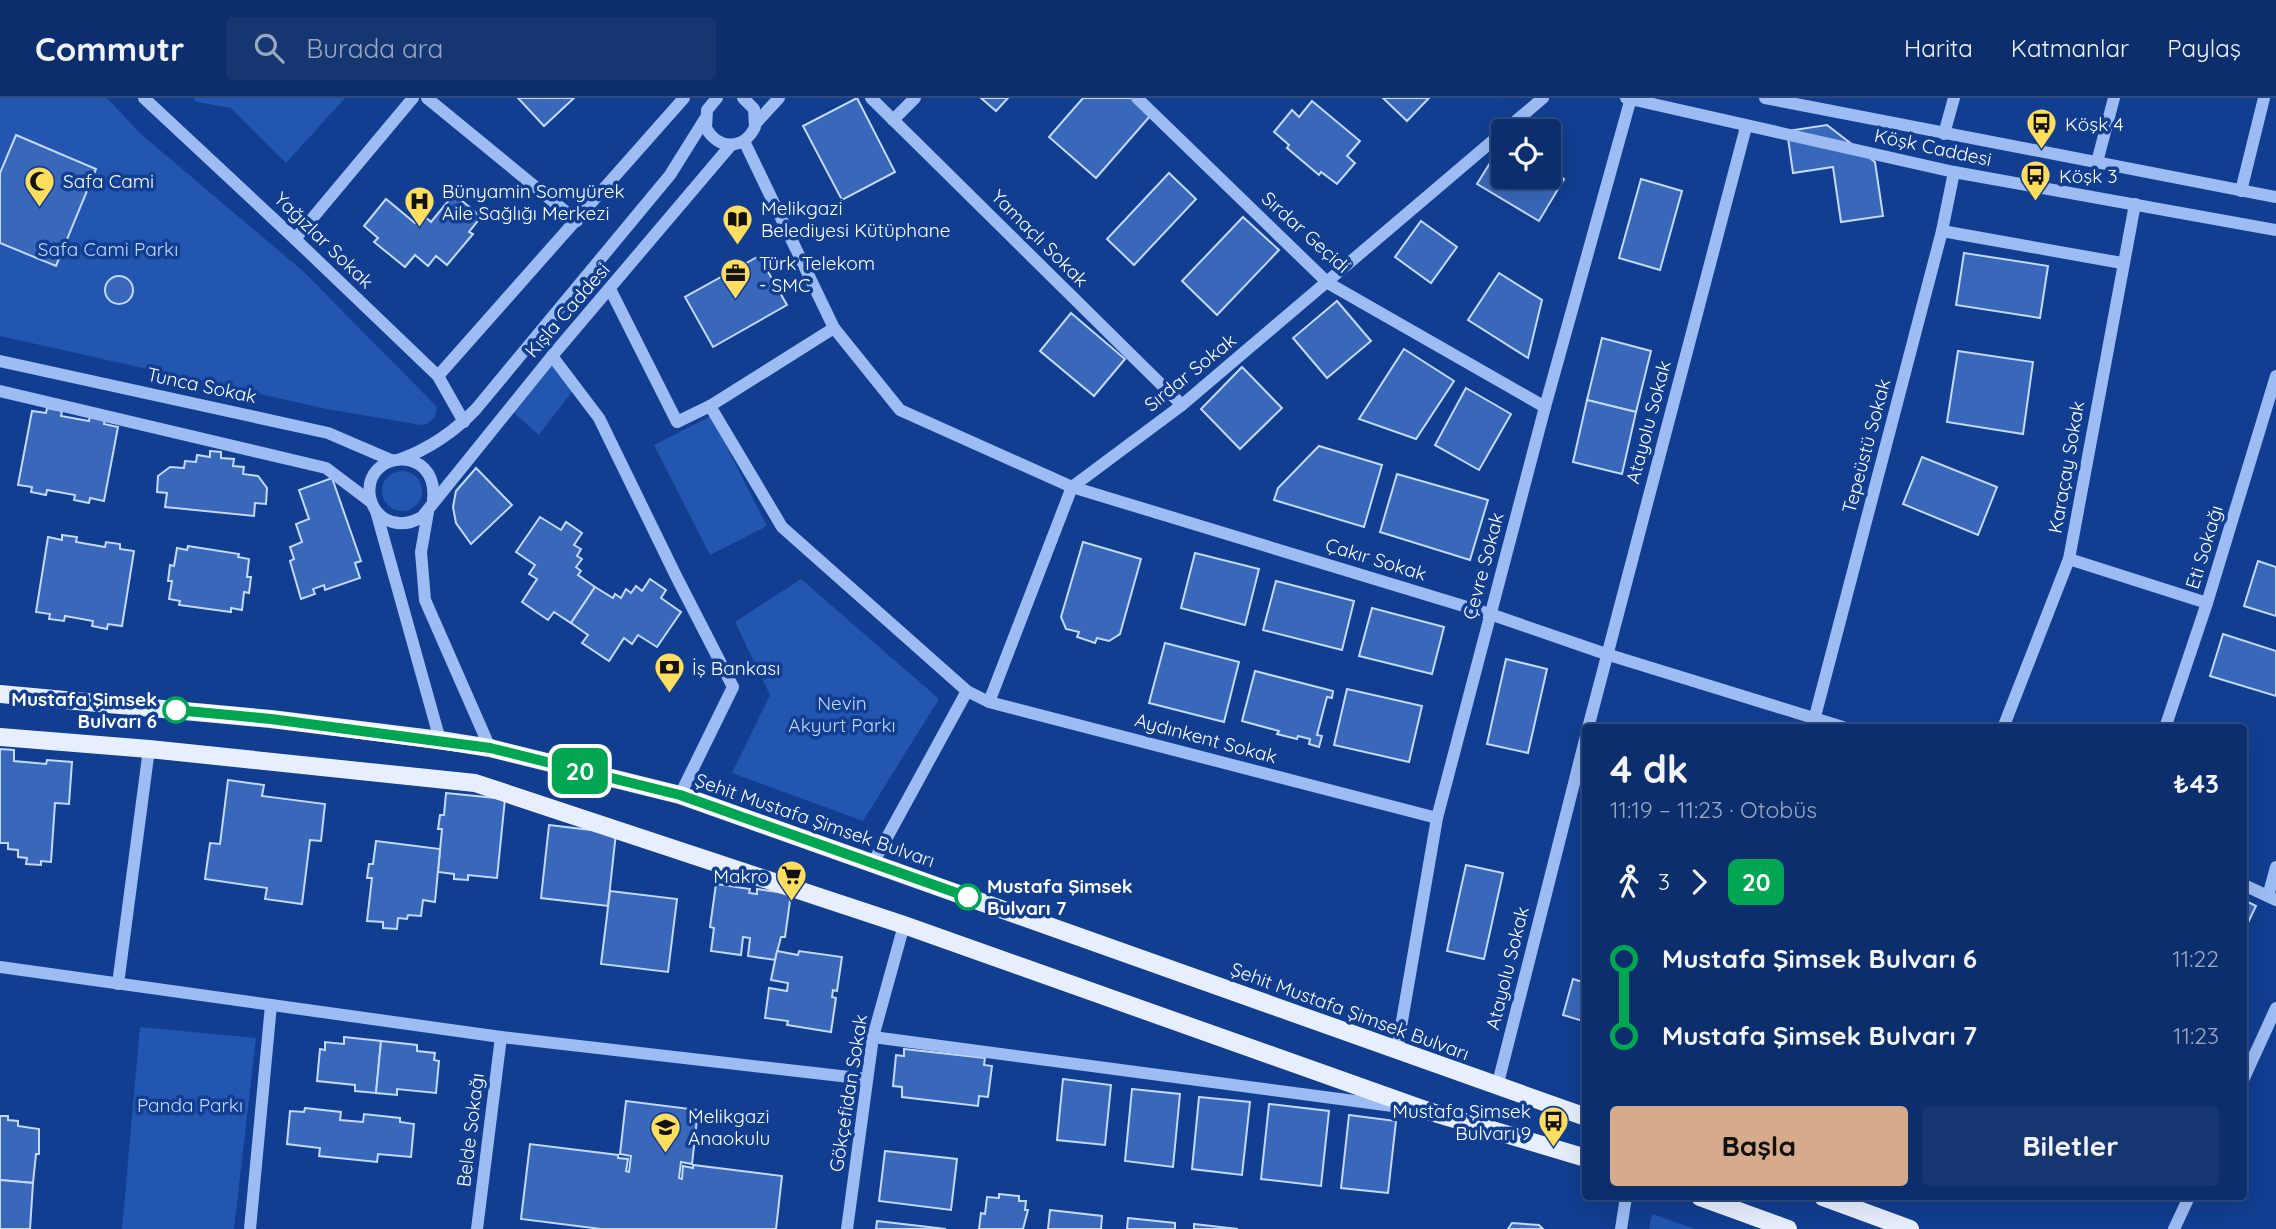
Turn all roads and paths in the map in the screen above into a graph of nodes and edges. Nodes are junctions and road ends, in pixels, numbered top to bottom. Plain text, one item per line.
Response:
1 (144, 98) edge
2 (413, 98) edge
3 (427, 98) edge
4 (684, 98) edge
5 (716, 98) edge
6 (743, 98) edge
7 (779, 98) edge
8 (871, 98) edge
9 (915, 98) edge
10 (1137, 98) edge
11 (1543, 98) edge
12 (1629, 98) edge
13 (1765, 98) edge
14 (1954, 98) edge
15 (2115, 98) edge
16 (2264, 98) edge
17 (1790, 101) edge
18 (705, 119) junction
19 (1519, 119) edge
20 (893, 120) junction
21 (756, 123) junction
22 (1746, 127) junction
23 (1944, 134) junction
24 (738, 143) junction
25 (1491, 143) edge
26 (2097, 162) junction
27 (1954, 172) junction
28 (2241, 191) junction
29 (2276, 197) edge
30 (2135, 205) junction
31 (577, 221) junction
32 (2276, 230) edge
33 (1942, 231) junction
34 (295, 239) junction
35 (2122, 263) junction
36 (1328, 283) junction
37 (610, 289) junction
38 (834, 328) junction
39 (552, 356) junction
40 (0, 361) edge
41 (438, 376) junction
42 (2276, 376) edge
43 (0, 391) edge
44 (1182, 405) junction
45 (710, 407) junction
46 (1545, 407) junction
47 (464, 422) junction
48 (396, 459) junction
49 (1072, 487) junction
50 (431, 505) junction
51 (374, 507) junction
52 (2069, 559) junction
53 (2207, 603) junction
54 (1490, 614) junction
55 (1606, 654) junction
56 (967, 691) junction
57 (0, 694) edge
58 (989, 702) junction
59 (1814, 723) edge
60 (1589, 724) edge
61 (2005, 724) edge
62 (2166, 724) edge
63 (0, 737) edge
64 (440, 740) junction
65 (490, 748) junction
66 (149, 749) junction
67 (1582, 752) edge
68 (680, 795) junction
69 (1437, 818) junction
70 (873, 863) junction
71 (2276, 867) edge
72 (2247, 886) edge
73 (2272, 898) edge
74 (904, 925) junction
75 (0, 967) edge
76 (118, 984) junction
77 (271, 1005) junction
78 (2276, 1007) edge
79 (501, 1037) junction
80 (873, 1037) junction
81 (1397, 1050) junction
82 (2247, 1071) edge
83 (867, 1079) junction
84 (1497, 1087) junction
85 (1428, 1111) junction
86 (1582, 1116) edge
87 (1582, 1157) edge
88 (1626, 1200) edge
89 (1708, 1200) edge
90 (1834, 1200) edge
91 (2188, 1200) edge
92 (250, 1229) edge
93 (477, 1229) edge
94 (847, 1229) edge
95 (1621, 1229) edge
96 (1788, 1229) edge
97 (1910, 1229) edge
98 (2174, 1229) edge

1 - 34 street, Yağızlar Sokak
2 - 34 street
3 - 31 street
4 - 31 street
5 - 18 street, Kışla Caddesi
6 - 21 street
7 - 21 street
8 - 20 street, Yamaçlı Sokak
9 - 20 street
10 - 36 street, Sırdar Geçidi
11 - 19 street, Sırdar Sokak
12 - 22 street, Köşk Caddesi
12 - 46 street, Çevre Sokak
13 - 17 street, Köşk Caddesi
14 - 23 street
15 - 26 street
16 - 28 street
17 - 23 street, Köşk Caddesi
18 - 24 street
18 - 47 street, Kışla Caddesi
20 - 44 street, Yamaçlı Sokak
21 - 24 street, Kışla Caddesi
22 - 27 street, Köşk Caddesi
22 - 55 street, Atayolu Sokak
23 - 26 street, Köşk Caddesi
24 - 37 street, Kışla Caddesi
24 - 38 street
25 - 36 street, Sırdar Sokak
26 - 28 street, Köşk Caddesi
27 - 30 street, Köşk Caddesi
27 - 33 street, Tepeüstü Sokak
28 - 29 street, Köşk Caddesi
30 - 32 street, Köşk Caddesi
30 - 35 street, Karaçay Sokak
31 - 41 street
33 - 35 street
33 - 59 street, Tepeüstü Sokak
34 - 41 street, Yağızlar Sokak
35 - 52 street, Karaçay Sokak
36 - 44 street, Sırdar Sokak
36 - 46 street, Sırdar Geçidi
37 - 39 street, Kışla Caddesi
37 - 45 street
38 - 45 street
38 - 49 street, Çakır Sokak
39 - 50 street, Kışla Caddesi
39 - 68 street
40 - 48 street, Tunca Sokak
41 - 47 street, Yağızlar Sokak
42 - 53 street, Eti Sokağı
43 - 51 street
44 - 49 street, Sırdar Sokak
45 - 56 street, Aydınkent Sokak
46 - 54 street, Çevre Sokak
47 - 48 street, Kışla Caddesi
48 - 50 street
48 - 51 street
49 - 54 street, Çakır Sokak
49 - 58 street
50 - 51 street
50 - 65 street
51 - 64 street
52 - 53 street
52 - 61 street, Karaçay Sokak
53 - 62 street, Eti Sokağı
54 - 55 street, Çakır Sokak
54 - 69 street, Çevre Sokak
55 - 59 street, Çakır Sokak
55 - 60 street, Atayolu Sokak
56 - 58 street, Aydınkent Sokak
56 - 70 street
57 - 64 main road, Şehit Mustafa Şimsek Bulvarı
58 - 69 street, Aydınkent Sokak
63 - 66 main road
64 - 65 main road, Şehit Mustafa Şimsek Bulvarı
65 - 68 main road, Şehit Mustafa Şimsek Bulvarı
66 - 74 main road
66 - 76 street
67 - 84 street, Atayolu Sokak
68 - 70 main road, Şehit Mustafa Şimsek Bulvarı
69 - 81 street, Çevre Sokak
70 - 81 main road, Şehit Mustafa Şimsek Bulvarı
71 - 73 street
72 - 73 street
74 - 80 street, Gökçefidan Sokak
74 - 85 main road
75 - 76 street
76 - 77 street
77 - 79 street
77 - 92 street
78 - 82 street
79 - 83 street
79 - 93 street, Belde Sokağı
80 - 83 street, Gökçefidan Sokak
80 - 85 street
81 - 84 main road, Şehit Mustafa Şimsek Bulvarı
83 - 94 street, Gökçefidan Sokak
84 - 86 main road, Şehit Mustafa Şimsek Bulvarı
85 - 87 main road
88 - 95 street
89 - 96 main road
90 - 97 main road
91 - 98 street

